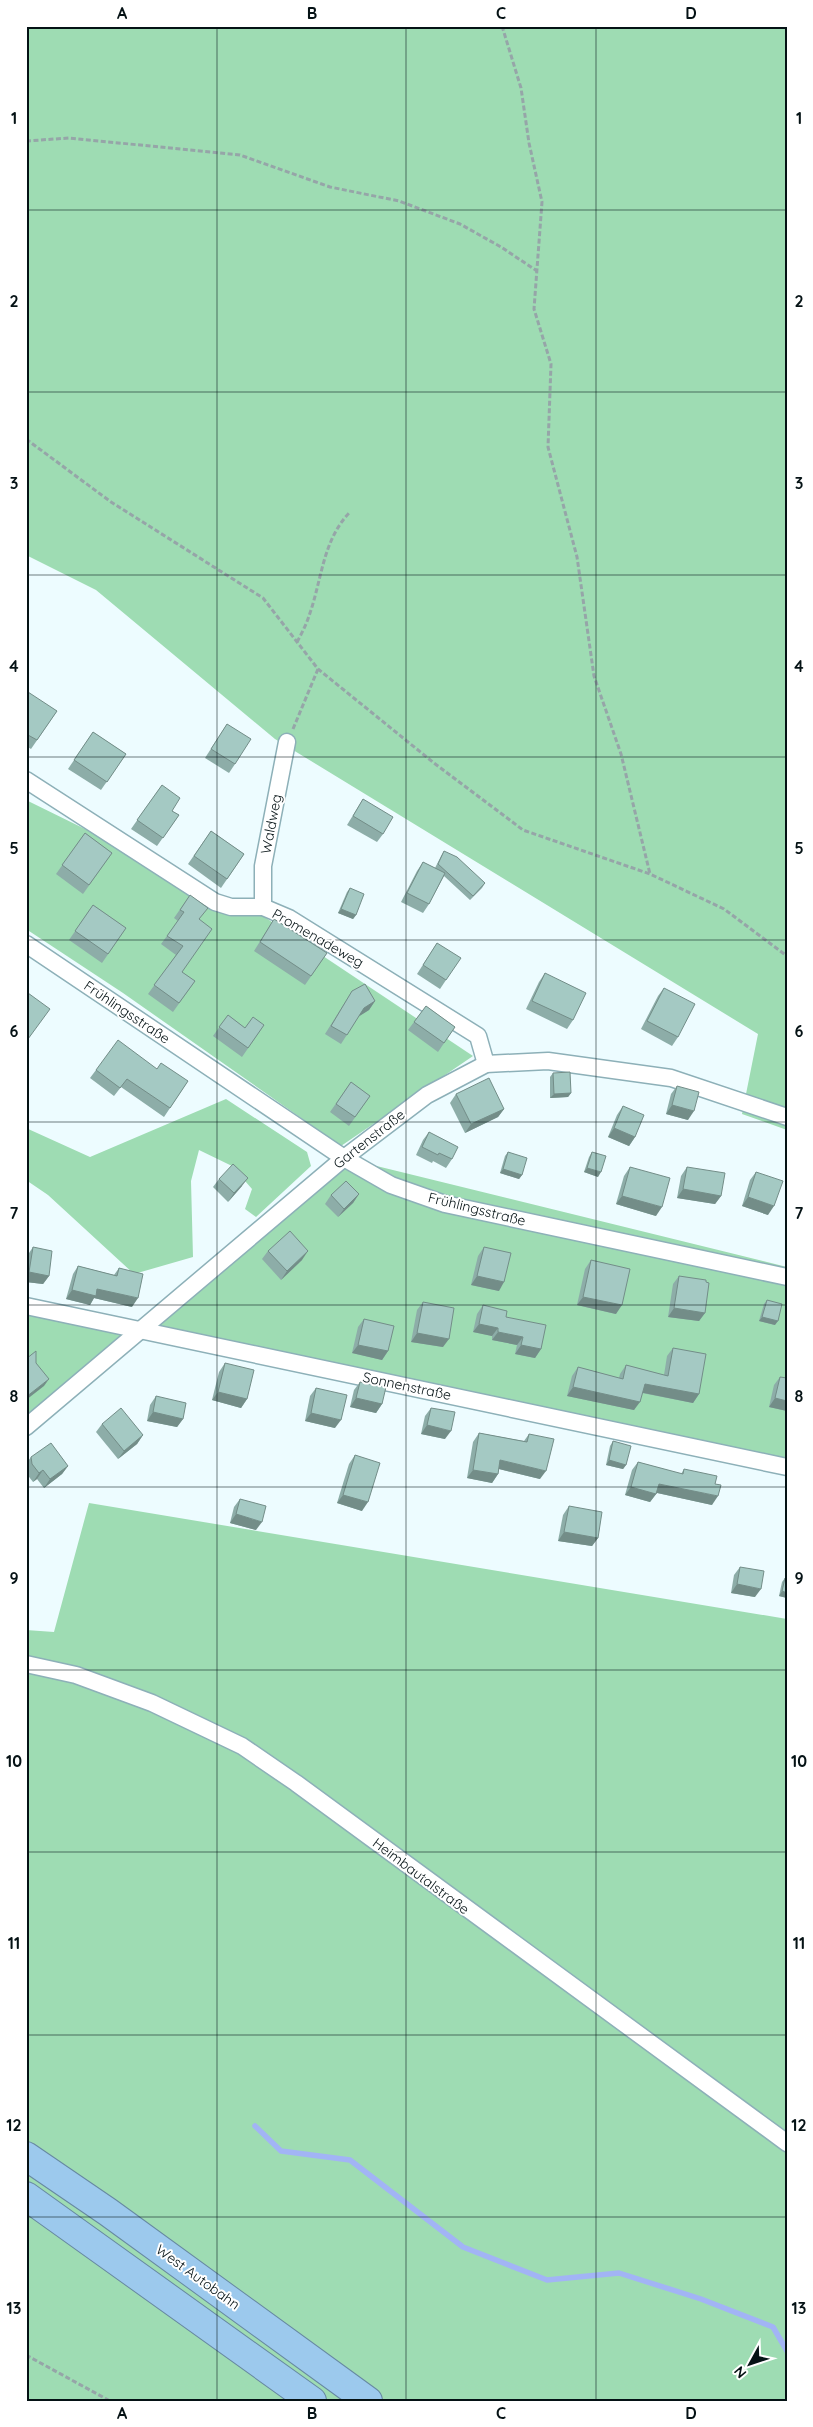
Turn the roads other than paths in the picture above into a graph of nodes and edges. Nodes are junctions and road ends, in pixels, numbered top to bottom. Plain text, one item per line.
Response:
1 (288, 742) road end
2 (26, 780) edge
3 (263, 907) junction
4 (26, 944) edge
5 (486, 1064) junction
6 (787, 1117) edge
7 (344, 1158) junction
8 (787, 1277) edge
9 (26, 1306) edge
10 (141, 1329) junction
11 (26, 1427) edge
12 (787, 1466) edge
13 (26, 1664) edge
14 (787, 2143) edge
15 (26, 2156) edge
16 (26, 2196) edge
17 (312, 2401) edge
18 (368, 2401) edge

1 - 3 street, Waldweg
2 - 3 street, Promenadeweg
3 - 5 street, Promenadeweg
4 - 7 street, Frühlingsstraße
5 - 6 street, Gartenstraße
5 - 7 street, Gartenstraße
7 - 8 street, Frühlingsstraße
7 - 10 street, Gartenstraße
9 - 10 street, Sonnenstraße
10 - 11 street, Gartenstraße
10 - 12 street, Sonnenstraße
13 - 14 street, Heimbautalstraße
15 - 18 highway, West Autobahn
16 - 17 highway

